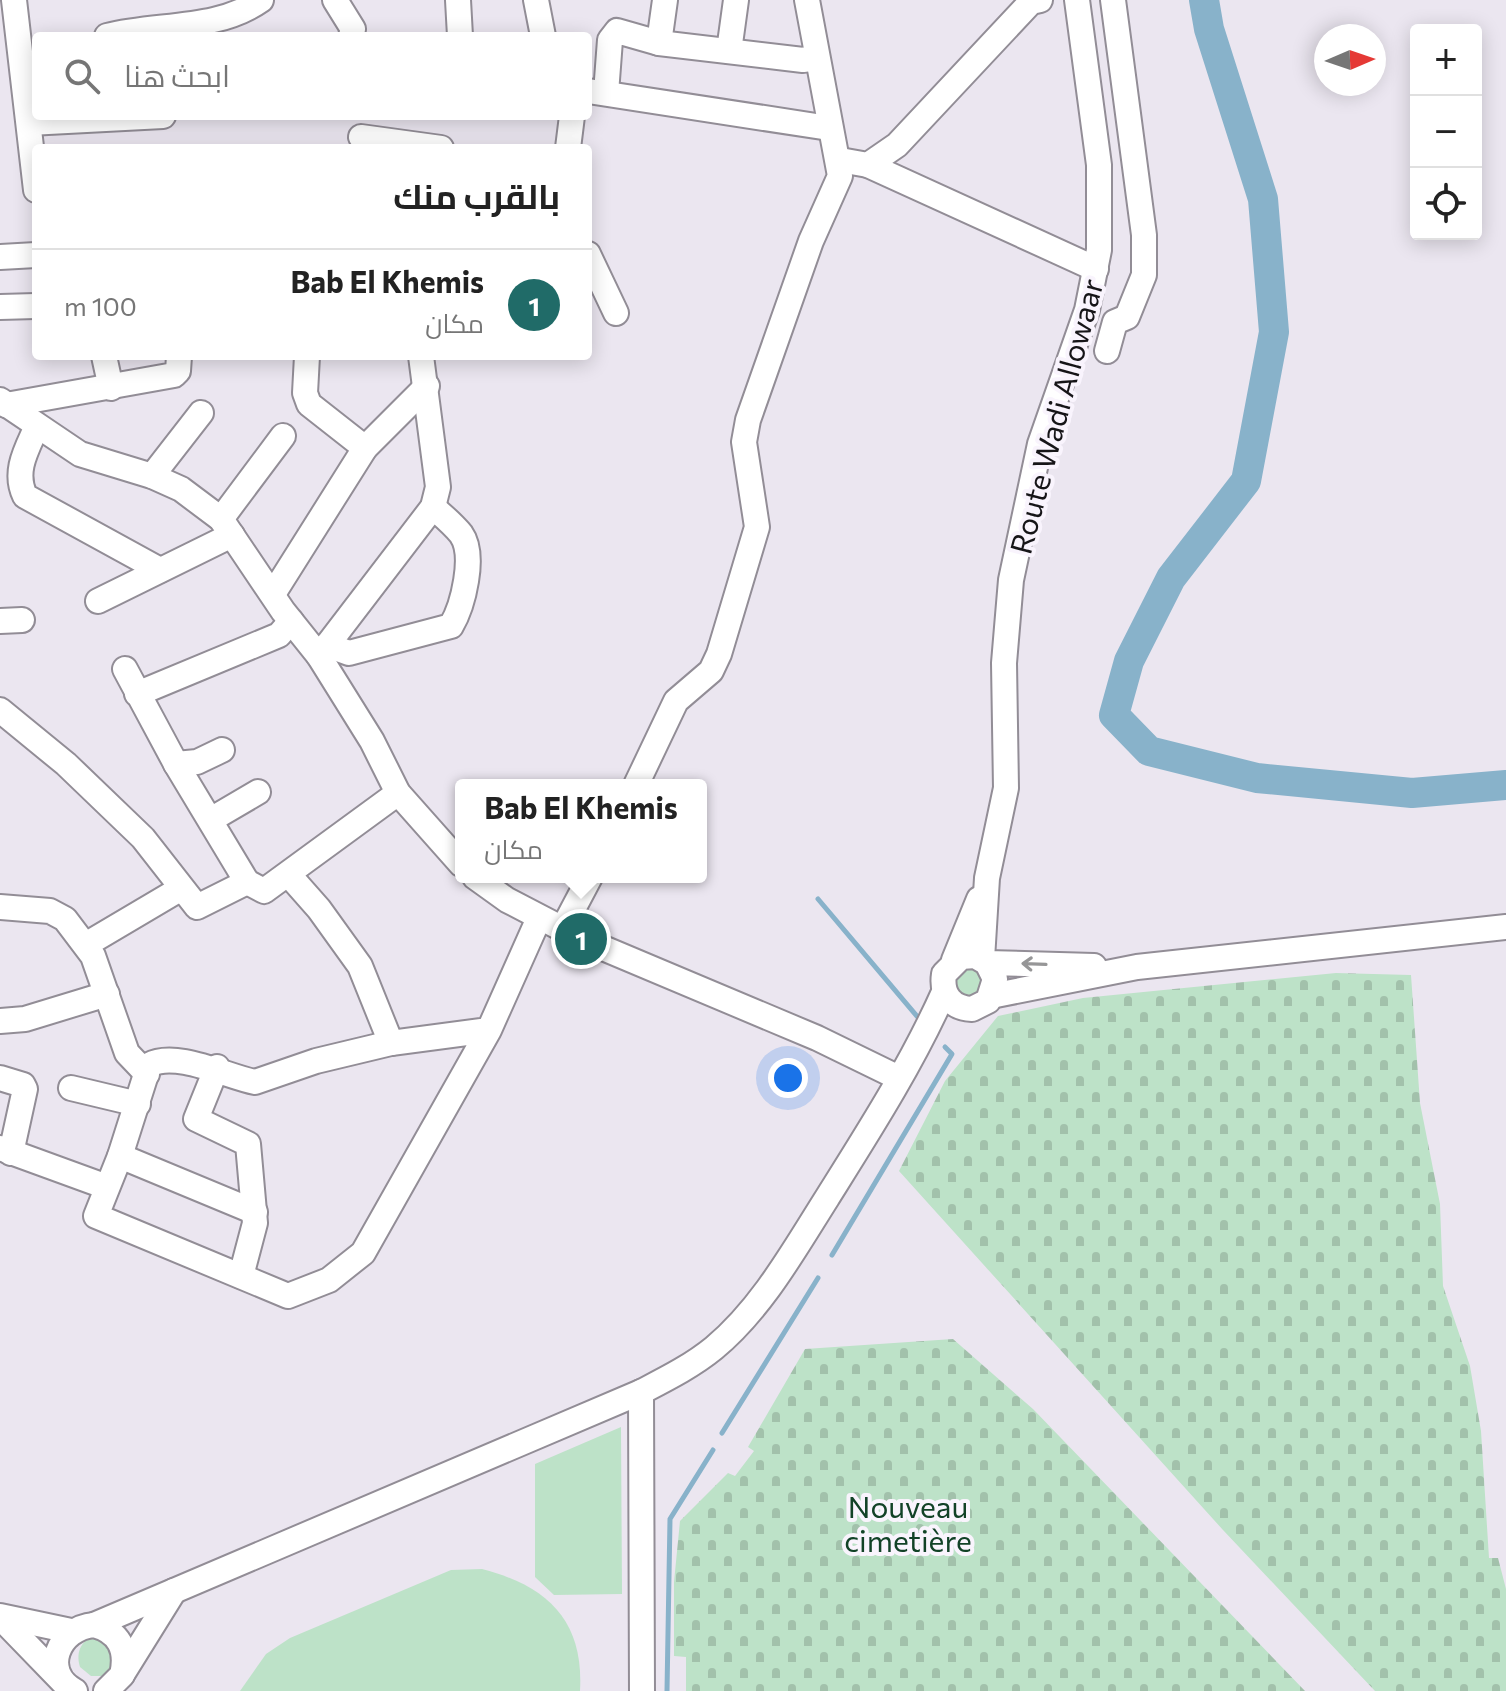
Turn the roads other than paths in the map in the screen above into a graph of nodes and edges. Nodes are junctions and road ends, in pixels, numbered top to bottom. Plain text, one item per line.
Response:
1 (14, 0) edge
2 (261, 0) edge
3 (335, 0) edge
4 (458, 0) edge
5 (536, 0) edge
6 (665, 0) edge
7 (736, 0) edge
8 (807, 0) edge
9 (1040, 0) edge
10 (1077, 0) edge
11 (1113, 0) edge
12 (135, 32) edge
13 (352, 32) edge
14 (460, 32) edge
15 (542, 32) edge
16 (659, 43) junction
17 (27, 45) edge
18 (729, 51) junction
19 (817, 58) junction
20 (29, 87) edge
21 (597, 92) edge
22 (86, 120) edge
23 (572, 120) edge
24 (29, 123) junction
25 (829, 128) junction
26 (361, 134) edge
27 (418, 144) edge
28 (568, 144) edge
29 (32, 152) edge
30 (840, 160) junction
31 (868, 165) junction
32 (32, 255) edge
33 (0, 257) edge
34 (592, 262) edge
35 (1096, 269) junction
36 (32, 306) edge
37 (0, 307) edge
38 (616, 313) dead end
39 (1107, 351) dead end
40 (105, 360) edge
41 (179, 360) edge
42 (307, 360) edge
43 (422, 360) edge
44 (427, 386) junction
45 (111, 388) junction
46 (3, 402) edge
47 (201, 413) dead end
48 (37, 426) junction
49 (283, 436) dead end
50 (365, 448) junction
51 (152, 476) junction
52 (433, 507) junction
53 (226, 527) junction
54 (160, 570) junction
55 (273, 594) junction
56 (98, 601) dead end
57 (291, 621) junction
58 (323, 650) junction
59 (125, 669) dead end
60 (137, 694) junction
61 (0, 710) edge
62 (222, 750) dead end
63 (176, 764) junction
64 (639, 779) edge
65 (258, 792) dead end
66 (398, 793) junction
67 (212, 819) junction
68 (455, 857) edge
69 (289, 875) junction
70 (987, 878) junction
71 (247, 882) junction
72 (484, 883) edge
73 (588, 883) edge
74 (180, 889) junction
75 (0, 907) edge
76 (539, 918) junction
77 (1506, 927) edge
78 (575, 936) junction
79 (87, 944) junction
80 (954, 960) junction
81 (984, 961) junction
82 (1137, 967) junction
83 (944, 992) junction
84 (107, 994) junction
85 (991, 996) junction
86 (966, 1009) junction
87 (0, 1021) edge
88 (489, 1030) junction
89 (391, 1043) junction
90 (920, 1047) junction
91 (217, 1067) junction
92 (147, 1074) junction
93 (0, 1078) edge
94 (899, 1078) junction
95 (71, 1088) dead end
96 (138, 1104) junction
97 (6, 1151) edge
98 (120, 1156) junction
99 (107, 1187) junction
100 (255, 1212) junction
101 (241, 1276) junction
102 (641, 1392) junction
103 (174, 1591) junction
104 (0, 1616) edge
105 (82, 1628) junction
106 (114, 1683) edge
107 (69, 1687) edge
108 (642, 1691) edge

1 - 17 street
2 - 12 street
3 - 13 street
4 - 14 street
5 - 15 street
6 - 16 street
7 - 18 street
8 - 19 street
9 - 31 street
10 - 35 street, Route Wadi Allowaar
11 - 39 street
16 - 18 street
16 - 21 street
17 - 20 street
18 - 19 street
19 - 25 street
20 - 24 street
21 - 25 street
22 - 24 street
23 - 28 street
24 - 29 street
25 - 30 street
26 - 27 street
30 - 31 street
30 - 64 street
31 - 35 street
32 - 33 street
34 - 38 street
35 - 70 street, Route Wadi Allowaar
36 - 37 street
40 - 45 street
41 - 45 street
42 - 50 street
43 - 44 street
44 - 50 street
44 - 52 street
45 - 46 street
46 - 48 street
47 - 51 street
48 - 51 street
48 - 54 street
49 - 53 street
50 - 55 street
51 - 53 street
52 - 58 street
52 - 58 street
53 - 54 street
53 - 55 street
54 - 56 street
55 - 57 street
57 - 58 street
57 - 60 street
58 - 66 street
59 - 60 street
60 - 63 street
61 - 74 street
62 - 63 street
63 - 67 street
65 - 67 street
66 - 68 street
66 - 69 street
67 - 71 street
69 - 71 street
69 - 89 street
70 - 80 street, Route Wadi Allowaar
70 - 81 street, Route Wadi Allowaar
71 - 74 street
72 - 76 street
73 - 78 street
74 - 79 street
75 - 79 street
76 - 78 street
76 - 88 street
77 - 82 street
78 - 94 street
79 - 84 street
80 - 81 street
80 - 83 street
82 -> 81 street
81 - 85 street
82 - 85 street
83 - 86 street
83 - 90 street
84 - 87 street
84 - 92 street
85 - 86 street
86 - 90 street
88 - 89 street
88 - 101 street
89 - 91 street
90 - 94 street
91 - 92 street
91 - 100 street
92 - 96 street
93 - 97 street
94 - 102 street
95 - 96 street
96 - 98 street
97 - 99 street
98 - 99 street
98 - 100 street
99 - 101 street
100 - 101 street
102 - 103 street
102 - 108 street
103 - 105 street
103 - 106 street
104 - 105 street
104 - 107 street
105 - 106 street
105 - 107 street

